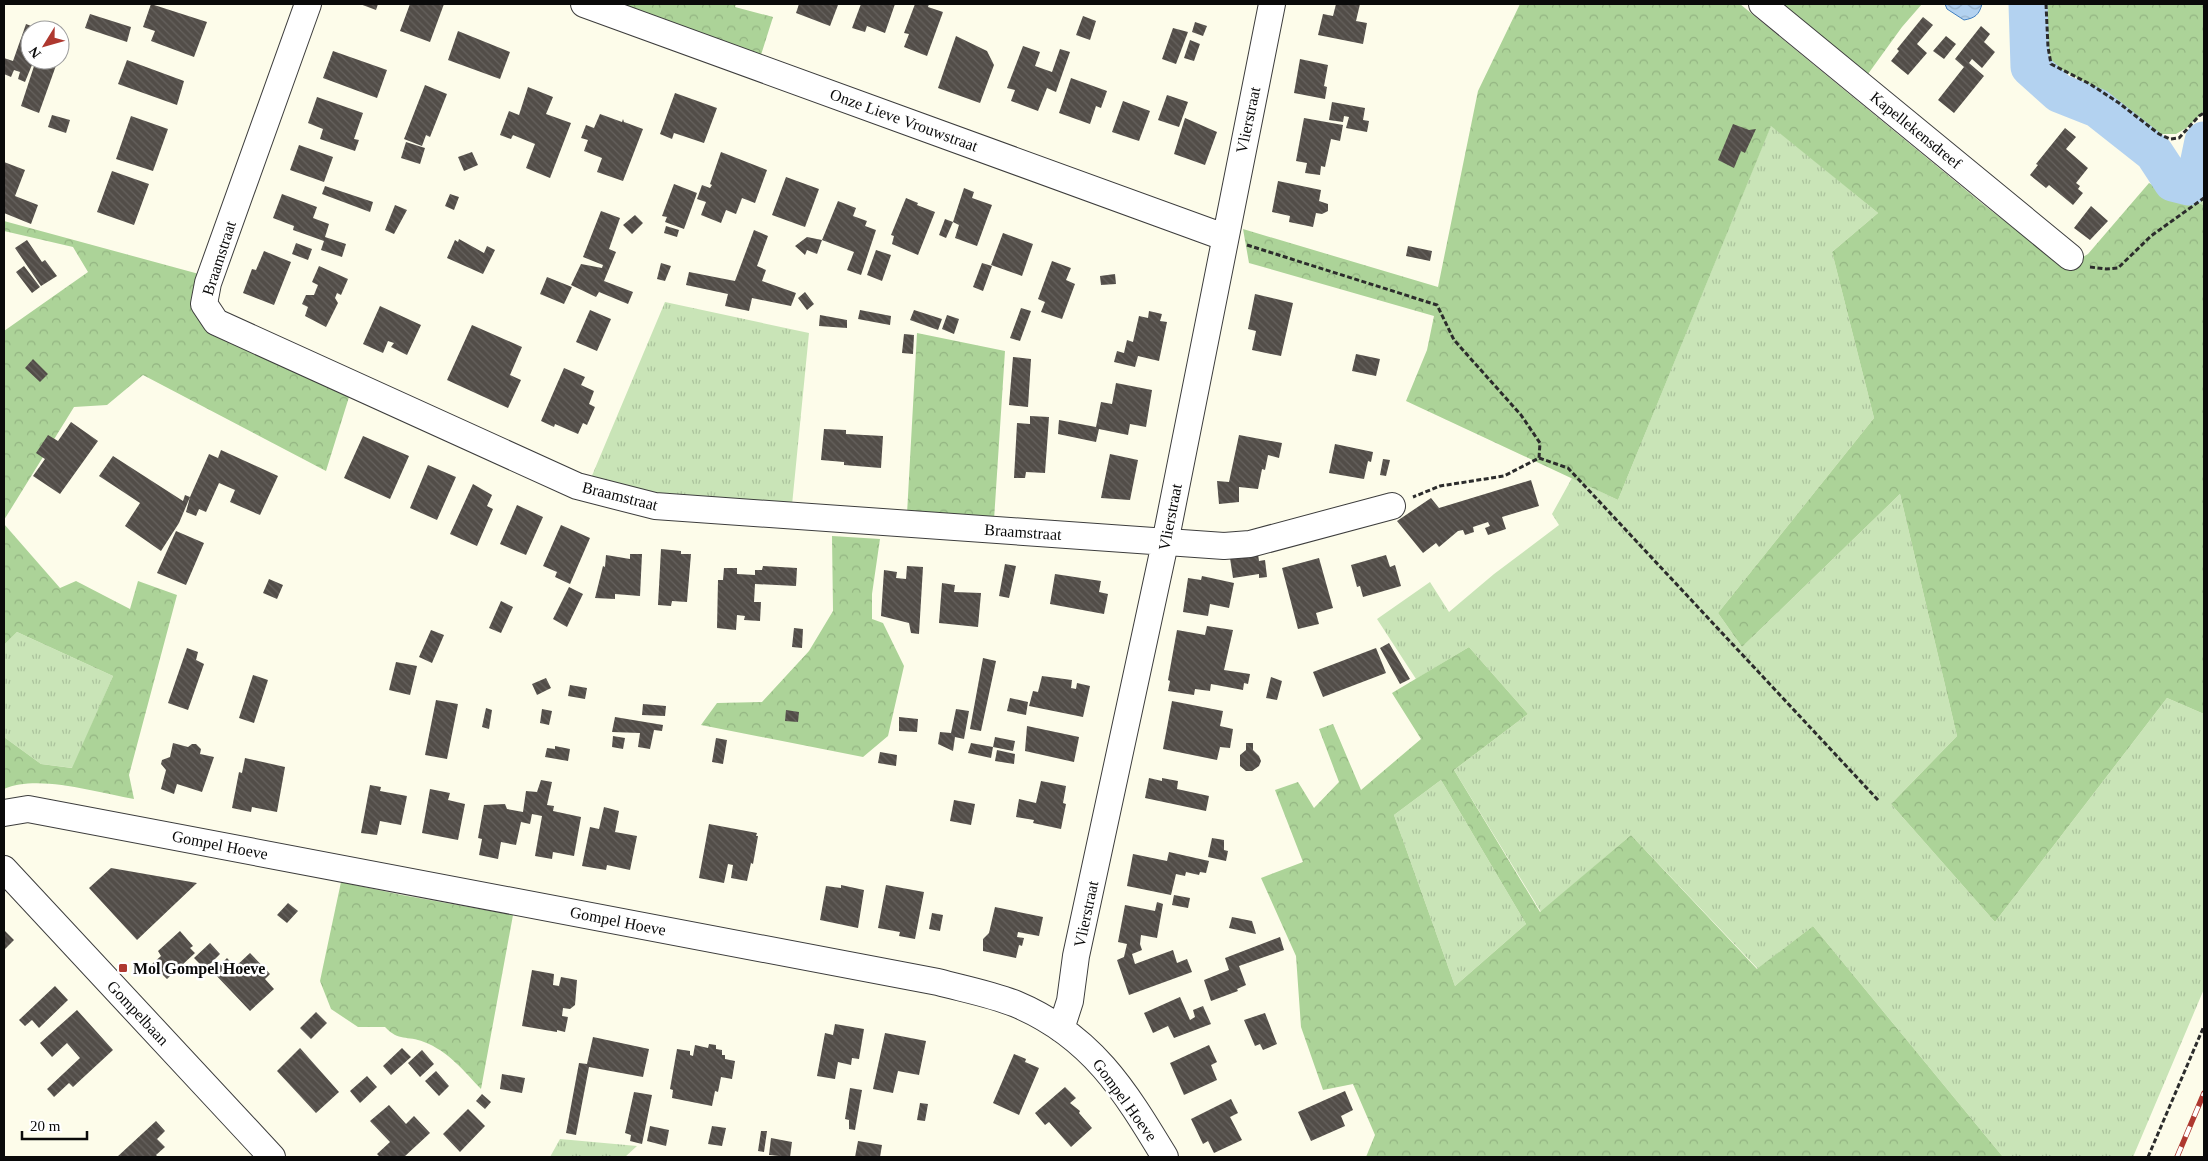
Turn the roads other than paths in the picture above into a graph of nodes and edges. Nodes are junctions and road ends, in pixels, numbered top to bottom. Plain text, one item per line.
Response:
1 (308, 4) edge
2 (584, 4) edge
3 (1272, 4) edge
4 (1762, 4) edge
5 (1224, 237) junction
6 (2070, 257) road end
7 (1392, 506) road end
8 (1165, 542) junction
9 (4, 814) edge
10 (4, 869) edge
11 (1061, 1029) junction
12 (272, 1157) edge
13 (1165, 1157) edge

1 - 8 street, Braamstraat
2 - 5 street, Onze Lieve Vrouwstraat
3 - 5 street, Vlierstraat
4 - 6 street, Kapellekensdreef
5 - 8 street, Vlierstraat
7 - 8 street, Braamstraat
8 - 11 street, Vlierstraat
9 - 11 street, Gompel Hoeve
10 - 12 street, Gompelbaan
11 - 13 street, Gompel Hoeve

